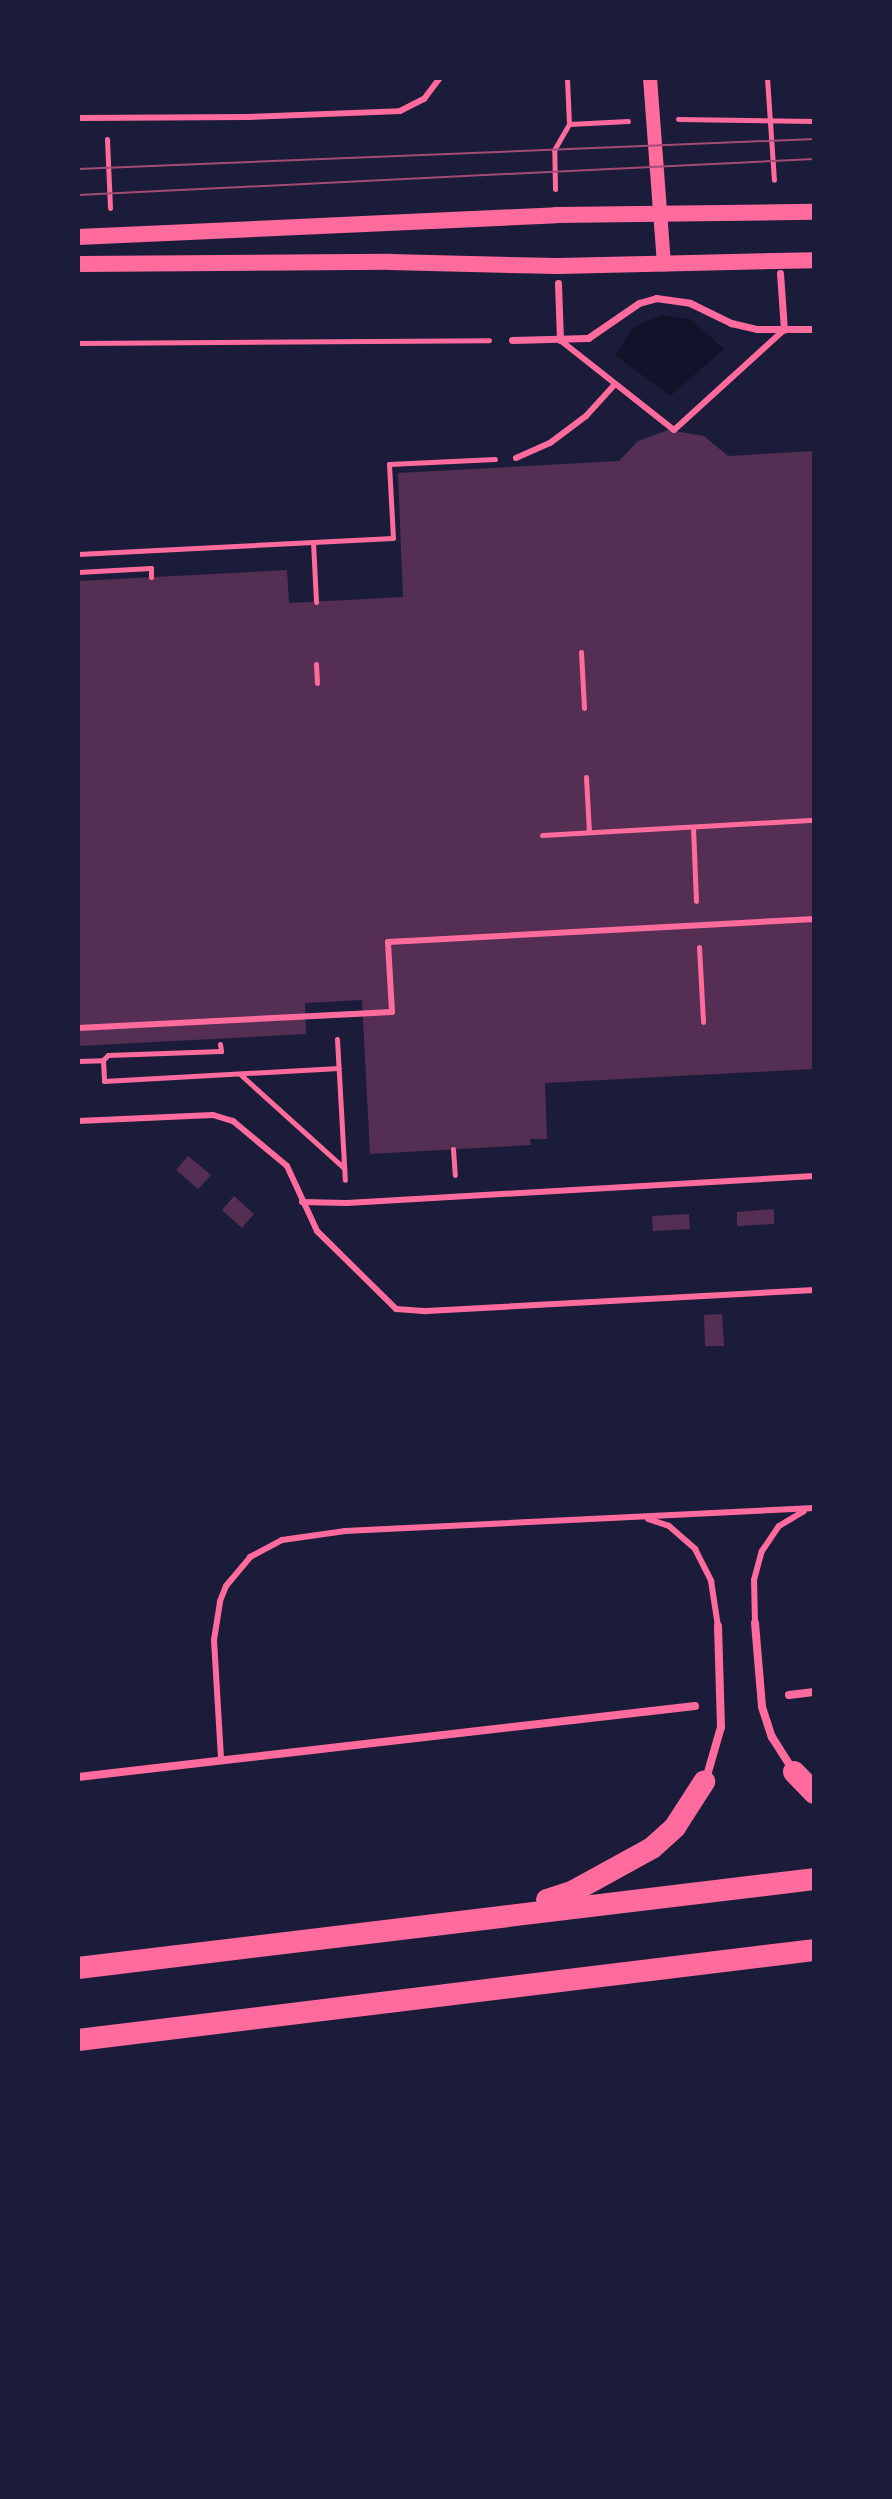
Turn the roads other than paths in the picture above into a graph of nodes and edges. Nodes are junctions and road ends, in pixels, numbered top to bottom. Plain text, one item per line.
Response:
1 (440, 78) edge
2 (650, 78) edge
3 (78, 118) edge
4 (814, 212) edge
5 (660, 214) junction
6 (78, 237) edge
7 (814, 260) edge
8 (78, 264) edge
9 (664, 264) junction
10 (780, 273) dead end
11 (558, 283) dead end
12 (814, 329) edge
13 (784, 330) junction
14 (512, 340) road end
15 (560, 340) junction
16 (615, 384) junction
17 (516, 458) road end
18 (814, 919) edge
19 (78, 1028) edge
20 (78, 1121) edge
21 (814, 1176) edge
22 (302, 1202) junction
23 (814, 1290) edge
24 (814, 1508) edge
25 (636, 1517) junction
26 (755, 1623) joint
27 (718, 1626) joint
28 (814, 1692) edge
29 (789, 1695) dead end
30 (695, 1706) dead end
31 (221, 1758) junction
32 (794, 1772) joint
33 (78, 1777) edge
34 (704, 1782) joint
35 (814, 1793) edge
36 (814, 1879) edge
37 (505, 1914) junction
38 (814, 1950) edge
39 (78, 1968) edge
40 (78, 2040) edge

1 - 3 lane
2 - 5 street
4 - 5 main road
5 - 6 main road
5 - 9 street
7 - 9 main road
8 - 9 main road
10 - 13 street
11 - 15 street
12 - 13 street
13 - 15 street
13 - 16 lane
14 - 15 street
15 - 16 lane
16 - 17 lane
18 - 19 lane
20 - 22 lane
21 - 22 lane
22 - 23 lane
24 - 25 lane
24 - 26 lane
25 - 27 lane
25 - 31 lane
26 - 32 street
27 - 34 street
28 - 29 street
30 - 31 street
31 - 33 street
32 - 35 highway
34 - 37 highway
36 - 37 highway
37 - 39 highway
38 - 40 highway

